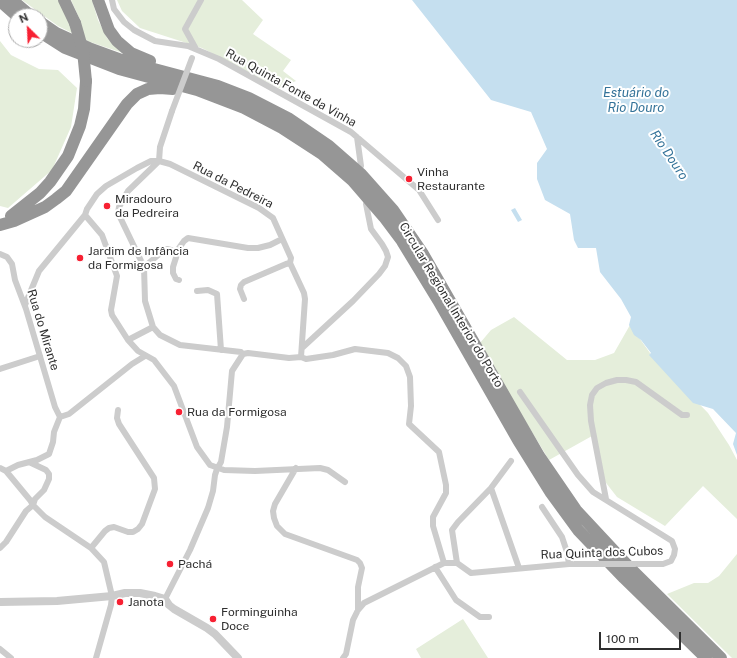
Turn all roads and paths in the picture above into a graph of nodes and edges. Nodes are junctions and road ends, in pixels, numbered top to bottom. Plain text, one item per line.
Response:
1 (12, 0) edge
2 (64, 0) edge
3 (98, 0) edge
4 (112, 0) edge
5 (201, 0) edge
6 (0, 1) edge
7 (8, 8) edge
8 (22, 8) edge
9 (48, 28) edge
10 (48, 37) edge
11 (196, 49) junction
12 (217, 92) junction
13 (356, 137) junction
14 (159, 161) junction
15 (361, 166) dead end
16 (366, 204) dead end
17 (85, 215) junction
18 (438, 220) dead end
19 (0, 225) edge
20 (282, 239) junction
21 (177, 253) junction
22 (0, 254) edge
23 (290, 263) junction
24 (144, 267) junction
25 (179, 280) dead end
26 (197, 291) dead end
27 (244, 299) dead end
28 (25, 305) junction
29 (153, 327) junction
30 (128, 340) junction
31 (302, 348) junction
32 (221, 350) junction
33 (243, 354) junction
34 (40, 356) junction
35 (145, 356) junction
36 (301, 357) junction
37 (0, 369) edge
38 (520, 392) dead end
39 (118, 410) dead end
40 (687, 415) dead end
41 (60, 417) junction
42 (511, 461) dead end
43 (29, 462) junction
44 (0, 468) edge
45 (296, 468) junction
46 (216, 469) junction
47 (6, 471) junction
48 (345, 482) dead end
49 (491, 488) junction
50 (606, 499) junction
51 (33, 505) junction
52 (542, 508) dead end
53 (0, 548) edge
54 (91, 548) junction
55 (444, 563) junction
56 (457, 563) junction
57 (569, 564) junction
58 (435, 567) junction
59 (519, 568) junction
60 (112, 596) junction
61 (165, 599) junction
62 (0, 602) edge
63 (358, 610) junction
64 (490, 617) dead end
65 (695, 640) junction
66 (0, 650) edge
67 (11, 658) edge
68 (96, 658) edge
69 (238, 658) edge
70 (343, 658) edge
71 (706, 658) edge
72 (721, 658) edge

1 - 8 highway
2 - 19 highway, bridge
3 - 12 highway
4 - 11 street
5 - 11 street
6 - 7 highway
9 - 12 highway, Circular Regional Interior do Porto
10 - 12 highway, Circular Regional Interior do Porto
11 - 13 street, Rua Quinta Fonte da Vinha
11 - 14 street, bridge
12 - 19 highway
12 - 65 highway, Circular Regional Interior do Porto
13 - 15 street
13 - 18 street, Rua Quinta Fonte da Vinha
14 - 17 street
14 - 20 street, Rua da Pedreira
14 - 24 street
16 - 31 street
17 - 28 street
17 - 30 street
20 - 21 street
20 - 23 street, Rua da Pedreira
21 - 24 street
21 - 25 street
22 - 28 street, Rua do Mirante
23 - 27 street
23 - 31 street, Rua da Pedreira
24 - 29 street
26 - 32 street
28 - 34 street, Rua do Mirante
29 - 30 street
29 - 32 street
30 - 35 street
31 - 36 street, Rua da Pedreira
32 - 33 street
33 - 36 street
33 - 46 street
34 - 37 street
34 - 41 street, Rua do Mirante
35 - 41 street
35 - 46 street
36 - 55 street
38 - 50 street
39 - 54 street
40 - 50 street
41 - 43 street
42 - 49 street
43 - 47 street
43 - 51 street
44 - 47 street
45 - 46 street
45 - 48 street
45 - 63 street
46 - 61 street
47 - 51 street
49 - 56 street
49 - 59 street
50 - 57 street, Rua Quinta dos Cubos, bridge
51 - 53 street
51 - 54 street
52 - 57 street
54 - 60 street
55 - 56 street
55 - 58 street
56 - 59 street, Rua Quinta dos Cubos
57 - 59 street, Rua Quinta dos Cubos
58 - 63 street
58 - 64 street
60 - 61 street
60 - 62 street
60 - 68 street
61 - 69 street
63 - 70 street
65 - 71 highway, Circular Regional Interior do Porto
65 - 72 highway, Circular Regional Interior do Porto
66 - 67 street

